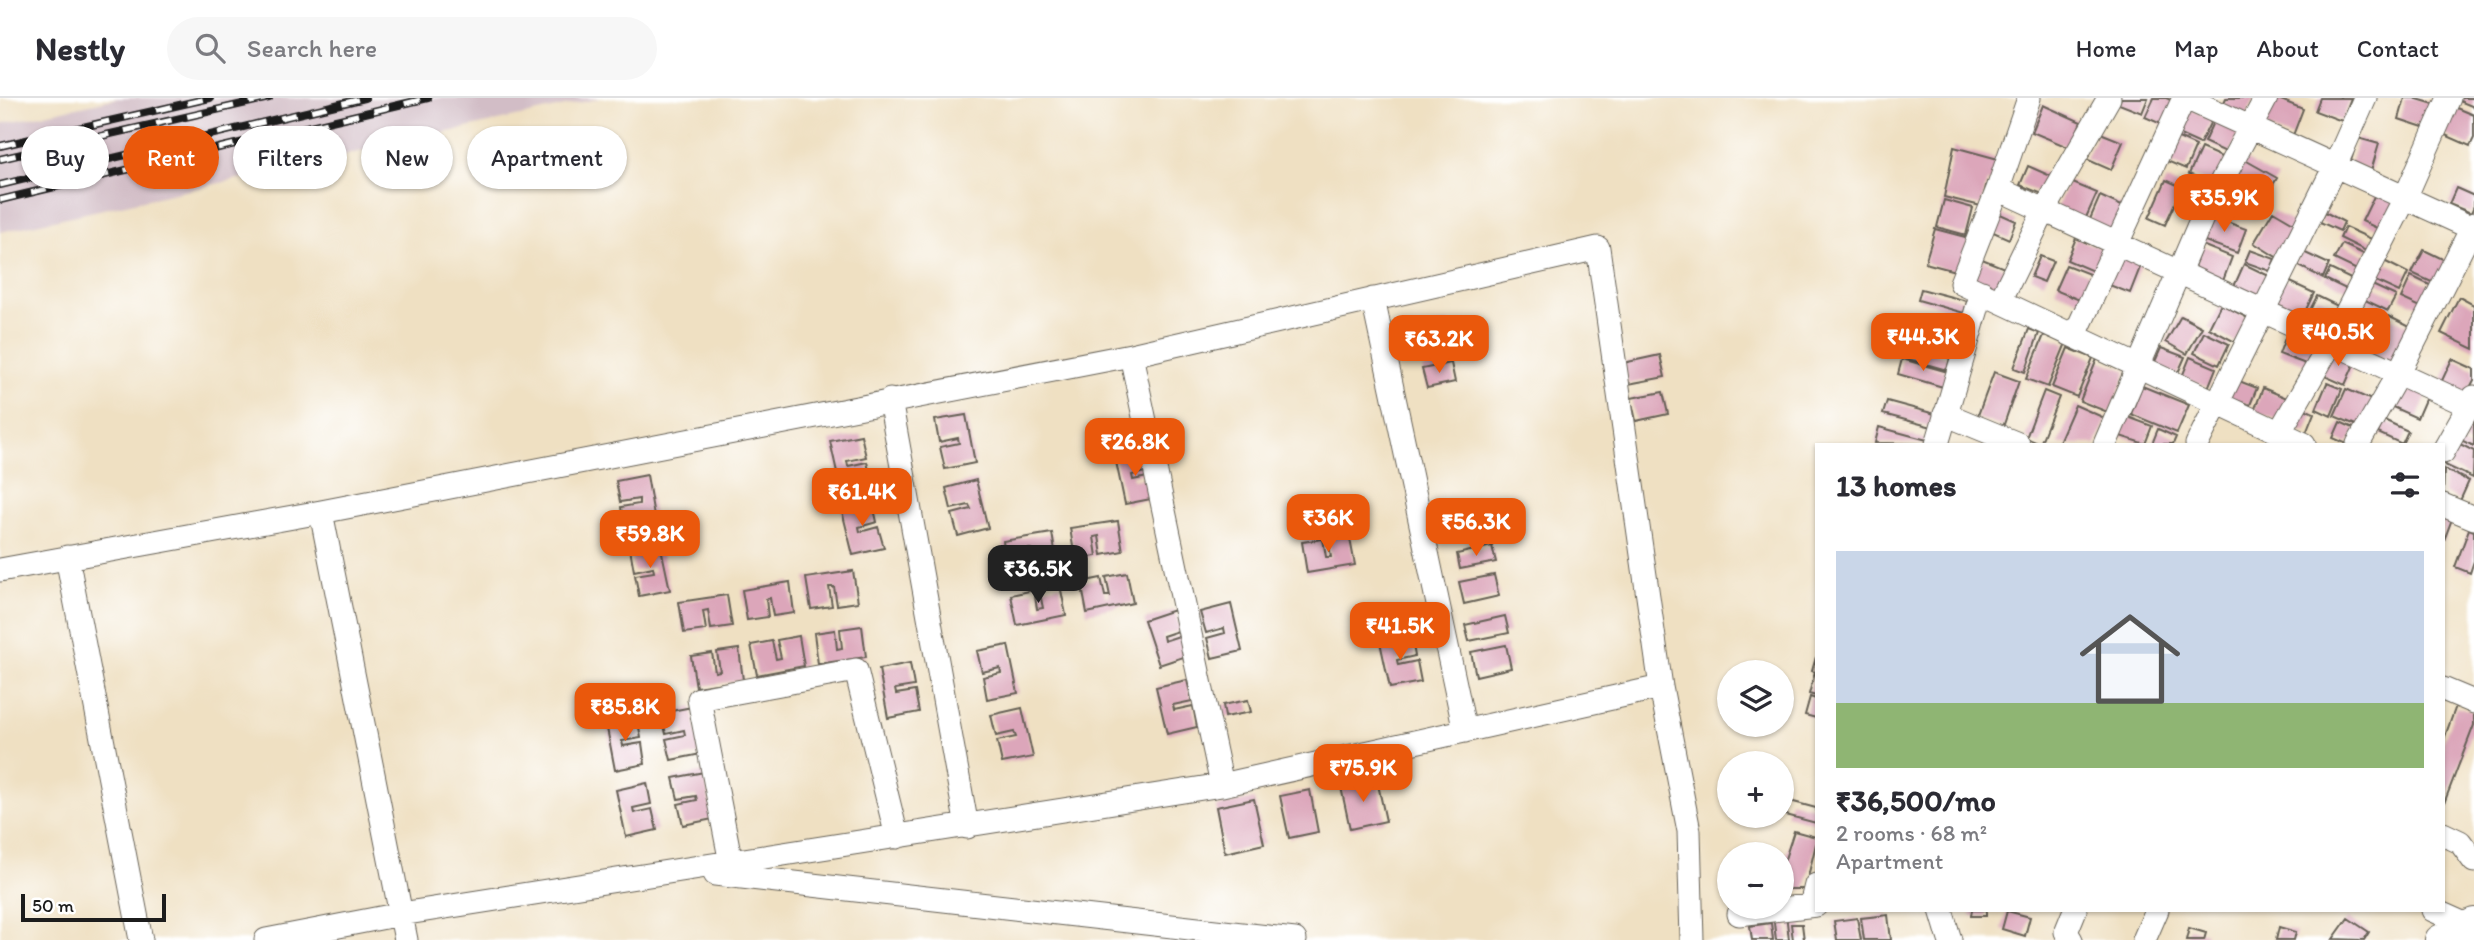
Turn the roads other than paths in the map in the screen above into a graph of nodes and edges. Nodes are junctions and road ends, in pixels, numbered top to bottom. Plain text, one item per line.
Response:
1 (2029, 98) edge
2 (2109, 98) edge
3 (2185, 98) edge
4 (2266, 98) edge
5 (2365, 98) edge
6 (2449, 98) edge
7 (2252, 128) junction
8 (2335, 166) junction
9 (1998, 188) junction
10 (2405, 198) junction
11 (2044, 211) junction
12 (2473, 227) edge
13 (2117, 245) junction
14 (2179, 273) junction
15 (1991, 296) junction
16 (1373, 299) junction
17 (2262, 311) junction
18 (2076, 335) junction
19 (2331, 343) junction
20 (1131, 355) junction
21 (2138, 366) junction
22 (2398, 374) junction
23 (890, 400) junction
24 (2216, 404) junction
25 (2473, 404) edge
26 (1945, 414) junction
27 (2279, 433) junction
28 (1937, 443) edge
29 (2016, 443) edge
30 (2105, 443) edge
31 (2197, 443) edge
32 (2302, 443) edge
33 (2359, 443) edge
34 (2445, 449) edge
35 (2445, 506) edge
36 (321, 512) junction
37 (2474, 518) edge
38 (67, 557) junction
39 (0, 570) edge
40 (1661, 687) junction
41 (2445, 690) edge
42 (2474, 702) edge
43 (1465, 731) junction
44 (1222, 785) junction
45 (967, 827) junction
46 (2445, 835) edge
47 (897, 837) junction
48 (2474, 861) edge
49 (731, 863) junction
50 (684, 870) junction
51 (1815, 898) edge
52 (1794, 902) edge
53 (1942, 912) edge
54 (2074, 912) edge
55 (2156, 912) edge
56 (2439, 912) edge
57 (401, 914) junction
58 (2472, 924) edge
59 (141, 940) edge
60 (265, 940) edge
61 (406, 940) edge
62 (1295, 940) edge
63 (1692, 940) edge
64 (1950, 940) edge
65 (2071, 940) edge
66 (2144, 940) edge
67 (2440, 940) edge

1 - 9 street
2 - 11 street
3 - 7 street
3 - 13 street
4 - 7 street
5 - 8 street
6 - 10 street
7 - 8 street
7 - 14 street
8 - 10 street
8 - 17 street
9 - 11 street
9 - 15 street
10 - 12 street
10 - 19 street
11 - 13 street
11 - 15 street
12 - 22 street
13 - 14 street
13 - 18 street
14 - 17 street
14 - 21 street
15 - 18 street
15 - 26 street
16 - 20 street
16 - 40 street
16 - 43 street
17 - 19 street
17 - 24 street
18 - 21 street
19 - 22 street
19 - 27 street
20 - 23 street
20 - 44 street
21 - 24 street
21 - 30 street
22 - 25 street
22 - 33 street
23 - 36 street
23 - 45 street
24 - 27 street
24 - 31 street
25 - 34 street
26 - 28 street
26 - 29 street
27 - 32 street
35 - 37 street
36 - 38 street
36 - 57 street
38 - 39 street
38 - 59 street
40 - 43 street
40 - 63 street
41 - 42 street
43 - 44 street
44 - 45 street
45 - 47 street
46 - 48 street
47 - 49 street
47 - 49 street
49 - 50 street
50 - 57 street
50 - 62 street
51 - 52 street
53 - 64 street
54 - 65 street
55 - 66 street
56 - 58 street
57 - 60 street
57 - 61 street
58 - 67 main road

